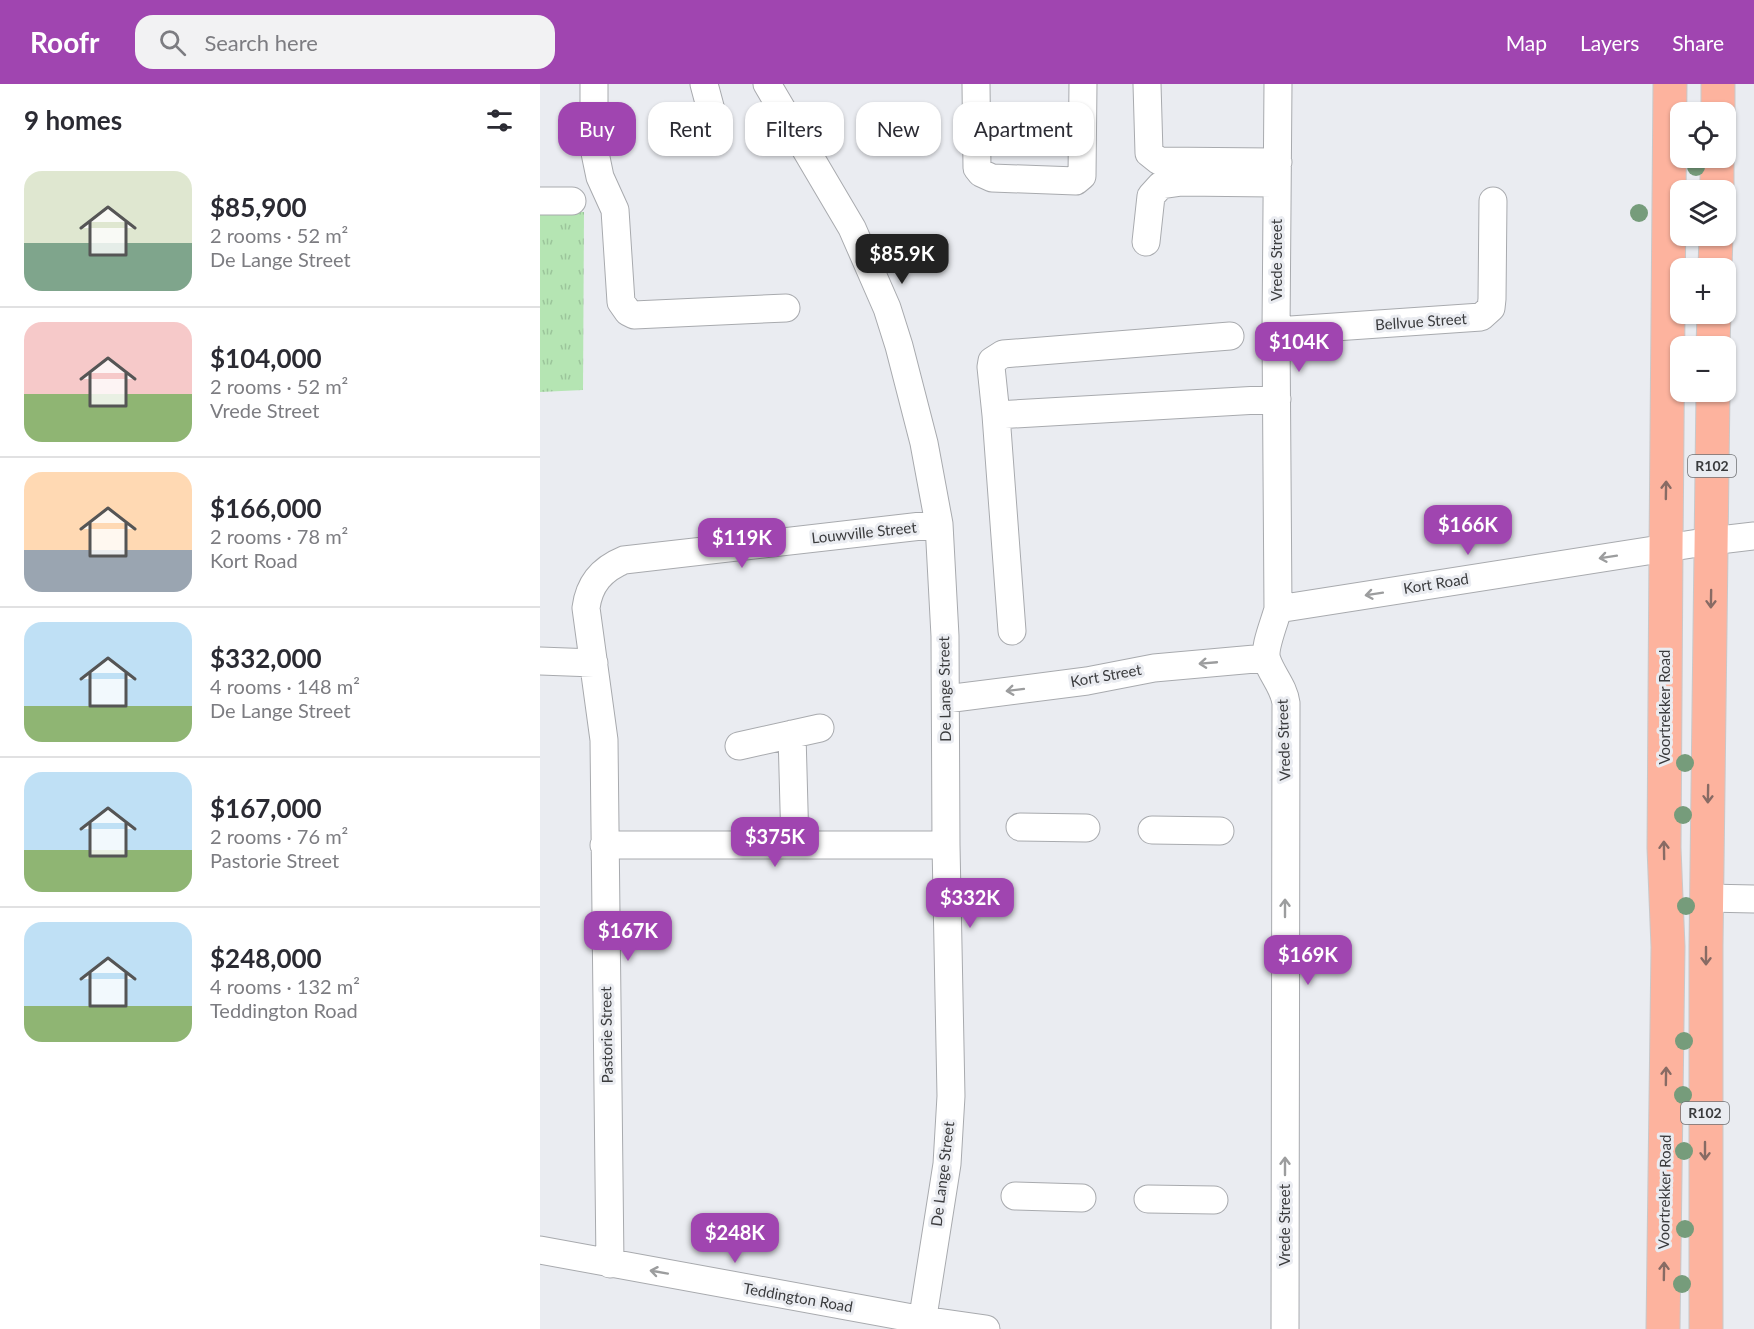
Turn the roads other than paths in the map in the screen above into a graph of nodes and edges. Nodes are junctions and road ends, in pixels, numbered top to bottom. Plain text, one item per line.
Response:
1 (594, 84) edge
2 (704, 84) edge
3 (767, 84) edge
4 (976, 84) edge
5 (1083, 84) edge
6 (1148, 84) edge
7 (1278, 84) edge
8 (1670, 84) edge
9 (1718, 84) edge
10 (709, 102) edge
11 (1718, 102) edge
12 (1277, 172) junction
13 (540, 201) edge
14 (572, 201) dead end
15 (1493, 201) dead end
16 (1146, 242) dead end
17 (786, 308) dead end
18 (1276, 331) junction
19 (1230, 336) dead end
20 (1277, 399) junction
21 (1713, 402) edge
22 (996, 415) junction
23 (939, 524) junction
24 (1754, 536) edge
25 (1711, 541) junction
26 (1666, 549) junction
27 (1278, 609) junction
28 (1012, 631) dead end
29 (1266, 658) junction
30 (540, 661) edge
31 (594, 663) junction
32 (946, 699) junction
33 (820, 728) dead end
34 (792, 734) junction
35 (739, 746) dead end
36 (1020, 827) dead end
37 (1086, 828) dead end
38 (1152, 830) dead end
39 (1220, 831) dead end
40 (604, 845) junction
41 (795, 845) junction
42 (946, 845) junction
43 (1707, 898) junction
44 (1754, 899) edge
45 (1015, 1196) dead end
46 (1082, 1198) dead end
47 (1148, 1199) dead end
48 (1214, 1200) dead end
49 (540, 1250) edge
50 (610, 1264) junction
51 (922, 1325) edge
52 (986, 1329) edge
53 (1285, 1329) edge
54 (1663, 1329) edge
55 (1706, 1329) edge

1 - 17 street
2 - 10 street
3 - 23 street, De Lange Street
4 - 5 street
6 - 12 street
7 - 12 street, Vrede Street
26 -> 8 main road, Voortrekker Road / R102
9 - 11 main road
12 - 16 street
12 - 18 street, Vrede Street
13 - 14 street
15 - 18 street, Bellvue Street
18 - 20 street, Vrede Street
19 - 22 street
20 - 22 street
20 - 27 street, Vrede Street
21 - 25 main road, R102
22 - 28 street
23 - 31 street, Louwville Street
23 - 32 street, De Lange Street
24 - 25 street, Kort Road
25 - 26 street, Kort Road
25 -> 43 main road, R102
26 -> 27 street, Kort Road
54 -> 26 main road, Voortrekker Road / R102
27 - 29 street, Vrede Street
29 -> 32 street, Kort Street
53 -> 29 street, Vrede Street
30 - 31 street
31 - 40 street, Pastorie Street
32 - 42 street, De Lange Street
33 - 34 street
34 - 35 street
34 - 41 street
36 - 37 street
38 - 39 street
40 - 41 street
40 - 50 street, Pastorie Street
41 - 42 street
42 - 51 street, De Lange Street
43 - 44 street
43 -> 55 main road, R102
45 - 46 street
47 - 48 street
49 - 50 street, Teddington Road
51 -> 50 street, Teddington Road
51 - 52 street, Teddington Road

